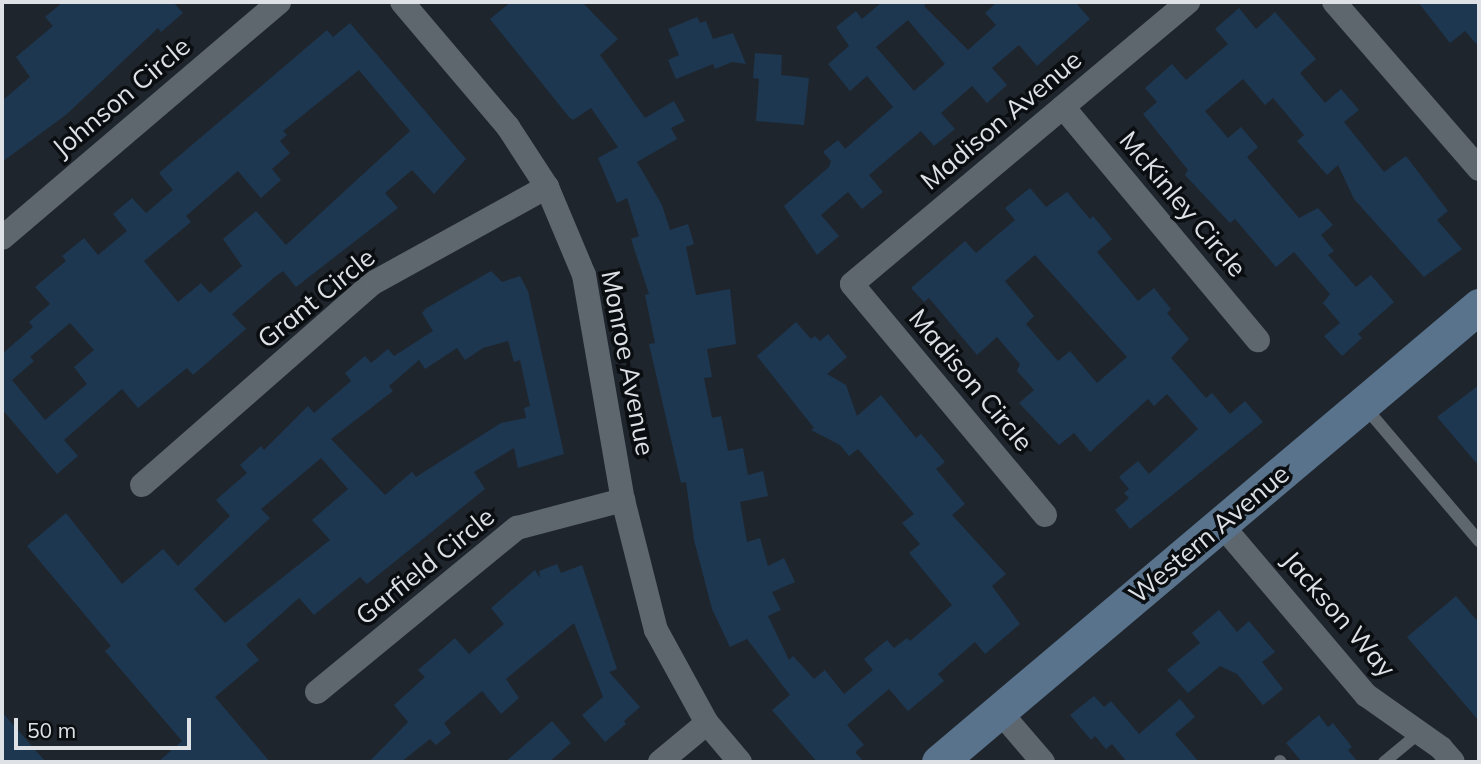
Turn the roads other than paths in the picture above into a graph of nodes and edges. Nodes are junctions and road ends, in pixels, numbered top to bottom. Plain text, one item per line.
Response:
1 (279, 2) edge
2 (402, 2) edge
3 (1188, 2) edge
4 (1334, 2) edge
5 (1063, 107) junction
6 (1479, 169) edge
7 (547, 187) junction
8 (2, 238) edge
9 (852, 284) joint
10 (1478, 310) edge
11 (1258, 340) dead end
12 (1362, 404) junction
13 (142, 485) dead end
14 (623, 500) junction
15 (1045, 514) dead end
16 (1220, 523) junction
17 (1479, 541) edge
18 (317, 692) dead end
19 (1000, 712) junction
20 (707, 723) junction
21 (1419, 733) junction
22 (660, 762) edge
23 (740, 762) edge
24 (939, 762) edge
25 (1043, 762) edge
26 (1384, 762) edge
27 (1453, 762) edge

1 - 8 street, Johnson Circle
2 - 7 street, Monroe Avenue
3 - 5 street, Madison Avenue
4 - 6 street
5 - 9 street, Madison Avenue
5 - 11 street, McKinley Circle
7 - 13 street, Grant Circle
7 - 14 street, Monroe Avenue
9 - 15 street, Madison Circle
10 - 12 main road, Western Avenue
12 - 16 main road, Western Avenue
12 - 17 lane
14 - 18 street, Garfield Circle
14 - 20 street, Monroe Avenue
16 - 19 main road, Western Avenue
16 - 21 street, Jackson Way
19 - 24 main road, Western Avenue
19 - 25 street
20 - 22 street
20 - 23 street, Monroe Avenue
21 - 26 lane
21 - 27 street, Jackson Way

